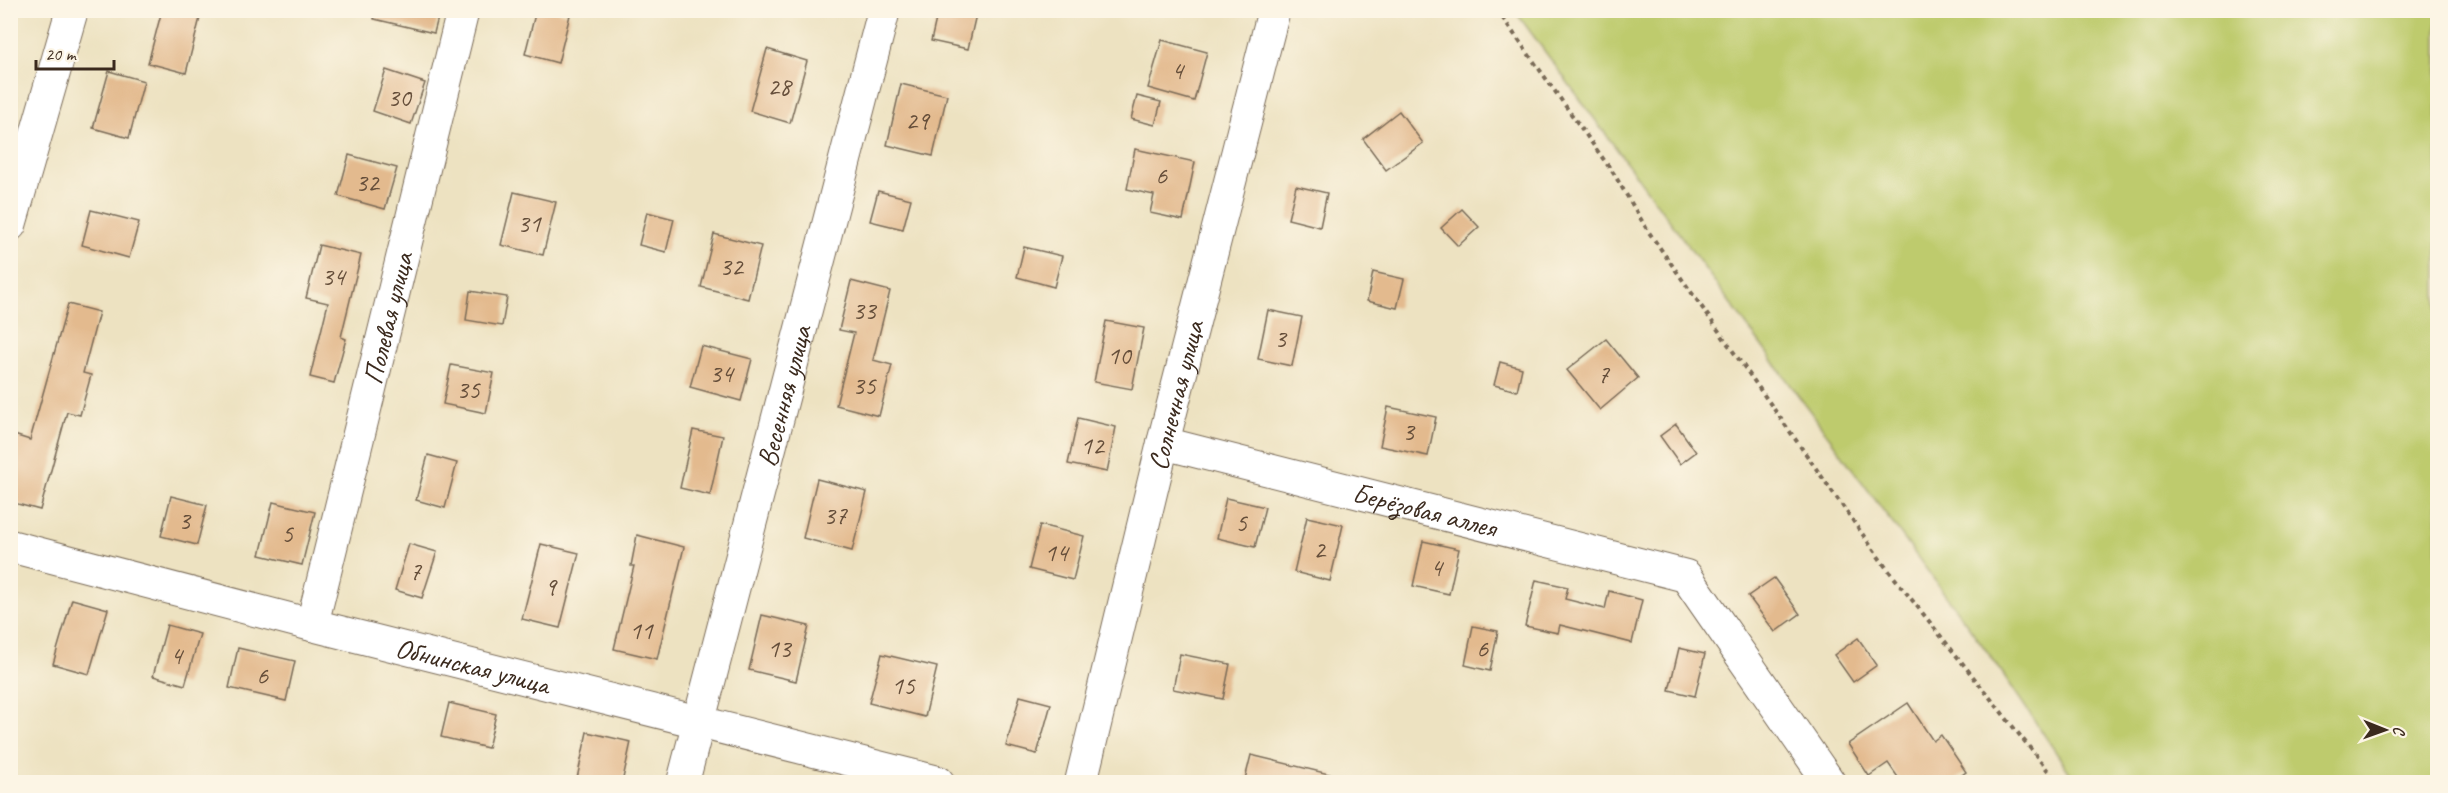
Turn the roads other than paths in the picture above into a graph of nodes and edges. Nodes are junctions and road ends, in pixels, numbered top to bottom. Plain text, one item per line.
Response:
1 (72, 10) edge
2 (463, 10) edge
3 (884, 10) edge
4 (1274, 10) edge
5 (10, 225) edge
6 (1163, 443) junction
7 (10, 546) edge
8 (312, 625) junction
9 (698, 721) junction
10 (684, 783) edge
11 (938, 783) edge
12 (1081, 783) edge
13 (1829, 783) edge

1 - 5 street
2 - 8 street, Полевая улица
3 - 9 street, Весенняя улица
4 - 6 street, Солнечная улица
6 - 12 street, Солнечная улица
6 - 13 street, Берёзовая аллея
7 - 8 street, Обнинская улица
8 - 9 street, Обнинская улица
9 - 10 street, Весенняя улица
9 - 11 street, Обнинская улица

